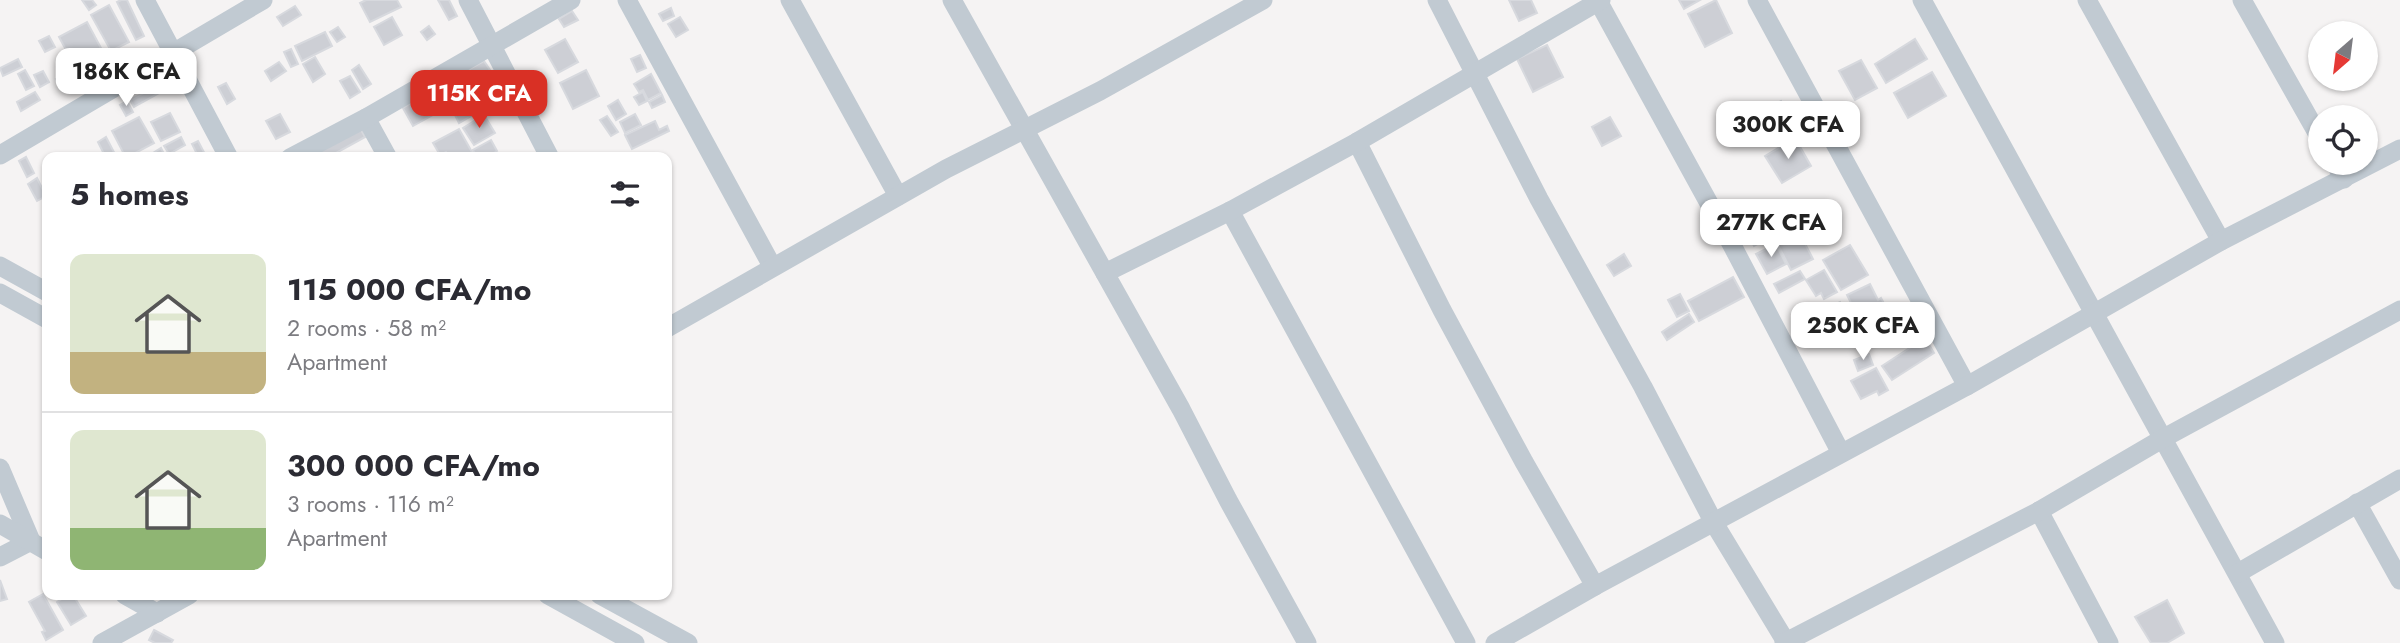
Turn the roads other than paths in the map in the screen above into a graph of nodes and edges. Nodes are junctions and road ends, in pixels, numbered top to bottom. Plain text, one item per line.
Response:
1 (145, 0) edge
2 (263, 0) edge
3 (468, 0) edge
4 (571, 0) edge
5 (627, 0) edge
6 (790, 0) edge
7 (952, 0) edge
8 (1263, 0) edge
9 (1437, 0) edge
10 (1757, 0) edge
11 (1922, 0) edge
12 (2087, 0) edge
13 (2242, 0) edge
14 (1600, 1) edge
15 (491, 45) junction
16 (174, 53) junction
17 (1474, 74) junction
18 (2308, 117) edge
19 (366, 118) junction
20 (1026, 130) junction
21 (1357, 142) junction
22 (2400, 149) edge
23 (226, 152) edge
24 (301, 152) edge
25 (385, 152) edge
26 (547, 152) edge
27 (0, 155) edge
28 (2378, 157) edge
29 (2333, 175) edge
30 (898, 196) junction
31 (1230, 211) junction
32 (2221, 241) junction
33 (0, 266) edge
34 (772, 266) junction
35 (1105, 273) junction
36 (42, 287) edge
37 (0, 293) edge
38 (2400, 310) edge
39 (2094, 312) junction
40 (42, 316) edge
41 (672, 325) edge
42 (1967, 386) junction
43 (2162, 439) junction
44 (1841, 453) junction
45 (0, 468) edge
46 (2400, 479) edge
47 (2357, 503) junction
48 (2039, 511) junction
49 (1714, 523) junction
50 (0, 524) edge
51 (39, 546) edge
52 (0, 557) edge
53 (2238, 573) junction
54 (2400, 580) edge
55 (1595, 586) junction
56 (134, 600) edge
57 (180, 600) edge
58 (557, 600) edge
59 (609, 600) edge
60 (157, 613) junction
61 (1785, 642) edge
62 (102, 643) edge
63 (635, 643) edge
64 (688, 643) edge
65 (1307, 643) edge
66 (1466, 643) edge
67 (1495, 643) edge
68 (2109, 643) edge
69 (2274, 643) edge

1 - 16 street
2 - 16 street
3 - 15 street
4 - 15 street
5 - 34 street
6 - 30 street
7 - 20 street
8 - 20 street
9 - 17 street
10 - 42 street
11 - 39 street
12 - 32 street
13 - 18 street
14 - 17 street
14 - 44 street
15 - 19 street
15 - 26 street
16 - 23 street
16 - 27 street
17 - 21 street
17 - 49 street
19 - 24 street
19 - 25 street
20 - 30 street
20 - 35 street
21 - 31 street
21 - 55 street
22 - 28 street
29 - 32 street
30 - 34 street
31 - 35 street
31 - 66 street
32 - 39 street
33 - 36 street
34 - 41 street
35 - 65 street
37 - 40 street
38 - 43 street
39 - 42 street
39 - 43 street
42 - 44 street
43 - 48 street
43 - 53 street
44 - 49 street
45 - 51 street
46 - 47 street
47 - 53 street
47 - 54 street
48 - 61 street
48 - 68 street
49 - 55 street
49 - 61 street
50 - 51 street
51 - 52 street
53 - 69 street
55 - 67 street
56 - 60 street
57 - 60 street
58 - 63 street
59 - 64 street
60 - 62 street

